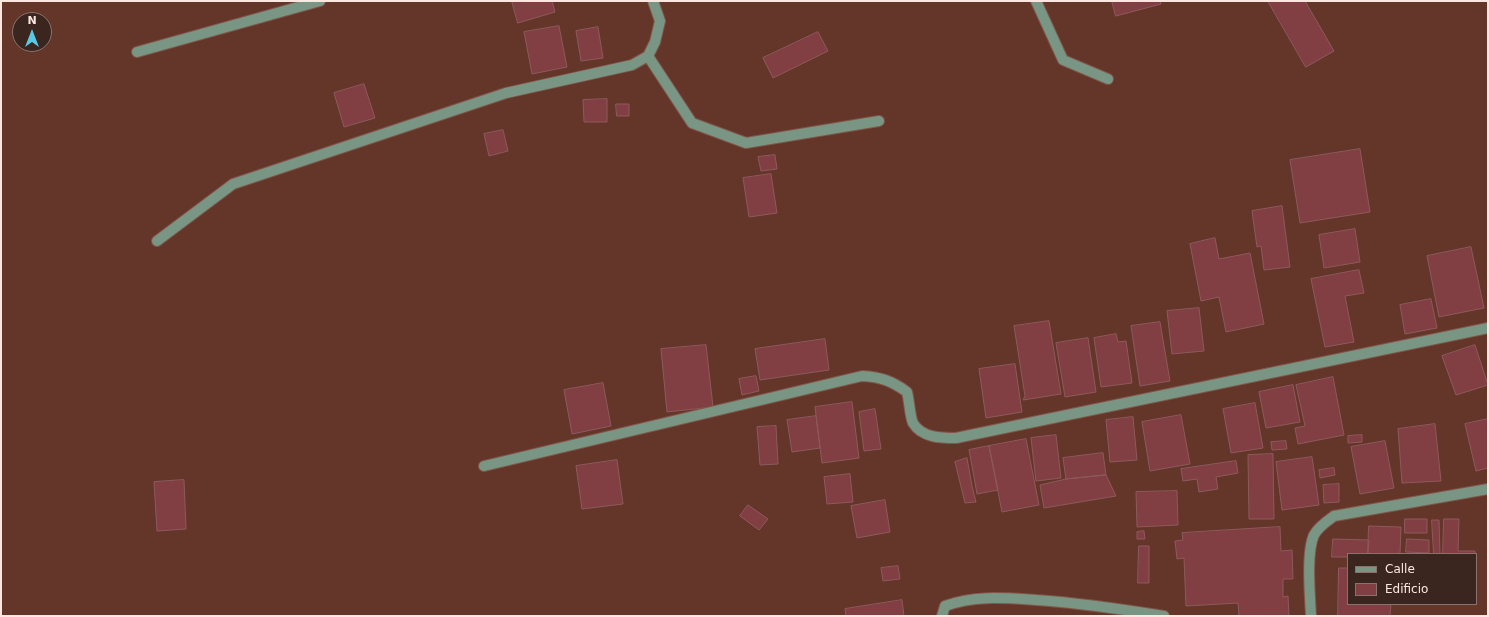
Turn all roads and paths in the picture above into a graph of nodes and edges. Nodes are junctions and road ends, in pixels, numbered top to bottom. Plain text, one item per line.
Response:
1 (320, 1) edge
2 (654, 1) edge
3 (1036, 1) edge
4 (137, 52) dead end
5 (648, 56) junction
6 (1108, 79) dead end
7 (879, 121) dead end
8 (157, 241) dead end
9 (1488, 328) edge
10 (484, 466) dead end
11 (1488, 489) edge
12 (942, 616) edge
13 (1164, 616) edge
14 (1311, 616) edge

1 - 4 street
2 - 5 street
3 - 6 street
5 - 7 street
5 - 8 street
9 - 10 street
11 - 14 street
12 - 13 street

